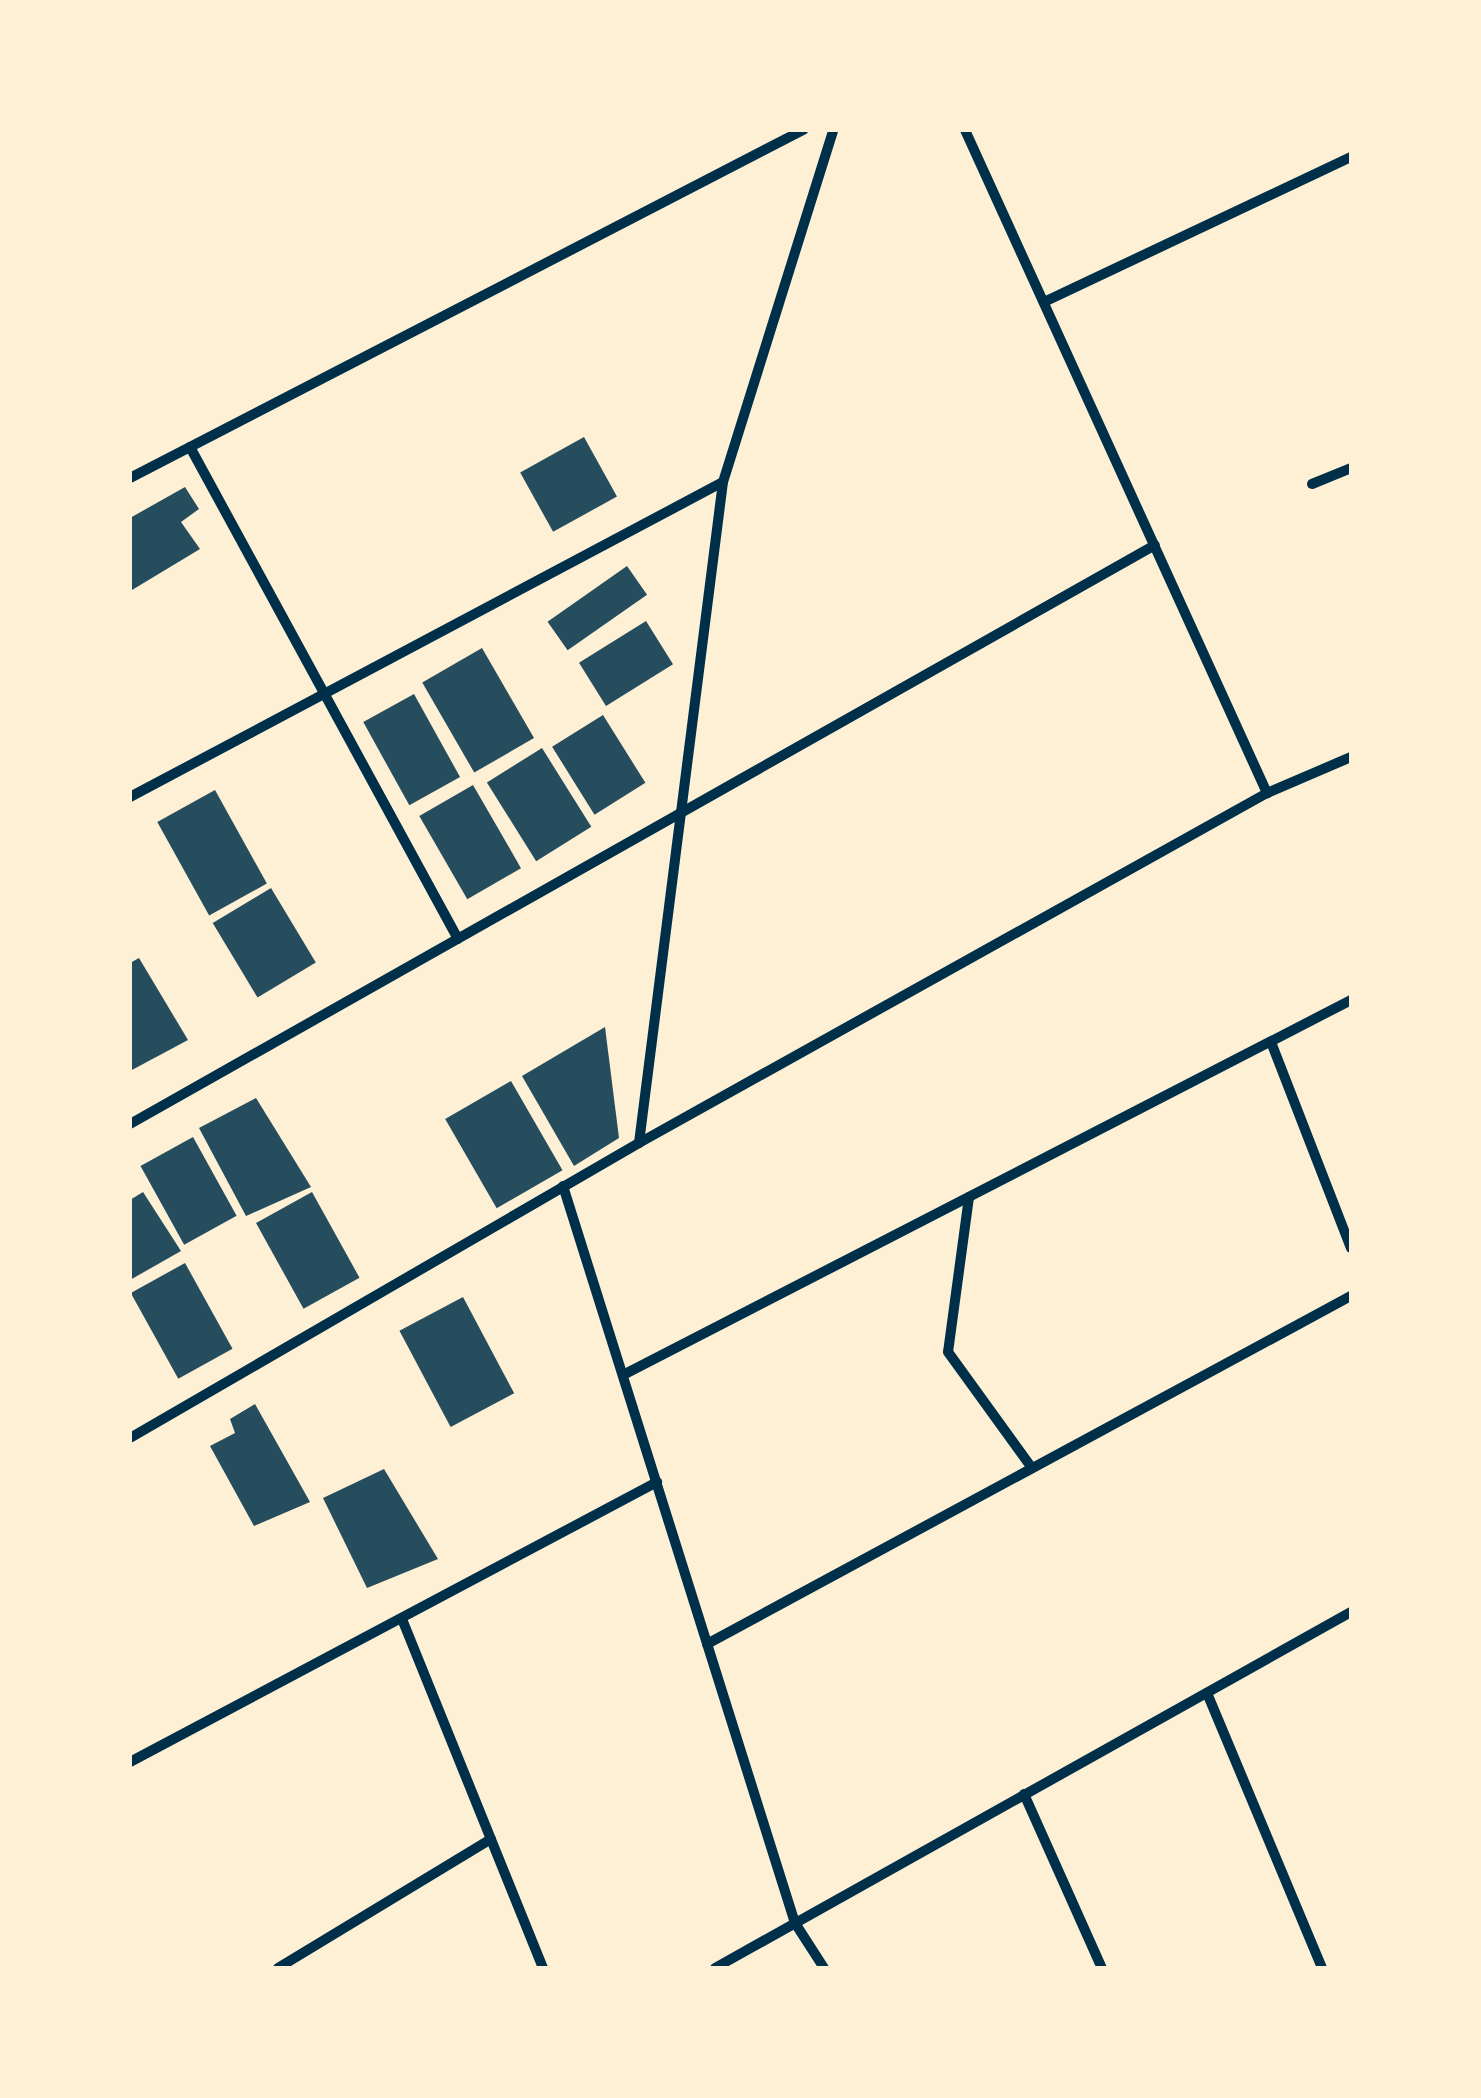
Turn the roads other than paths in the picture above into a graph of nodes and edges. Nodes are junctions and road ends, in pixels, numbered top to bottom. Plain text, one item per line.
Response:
1 (804, 130) edge
2 (833, 130) edge
3 (965, 130) edge
4 (1351, 157) edge
5 (1044, 302) junction
6 (190, 447) junction
7 (1351, 468) edge
8 (130, 478) edge
9 (723, 482) junction
10 (1312, 484) dead end
11 (1155, 545) junction
12 (328, 692) junction
13 (1351, 757) edge
14 (1268, 794) junction
15 (130, 797) edge
16 (677, 814) junction
17 (458, 938) junction
18 (1351, 1000) edge
19 (1271, 1042) junction
20 (130, 1124) edge
21 (639, 1143) junction
22 (563, 1186) junction
23 (969, 1198) junction
24 (1351, 1248) edge
25 (1351, 1296) edge
26 (623, 1375) junction
27 (130, 1438) edge
28 (1032, 1468) junction
29 (657, 1482) junction
30 (1351, 1612) edge
31 (402, 1619) junction
32 (708, 1644) junction
33 (1206, 1693) junction
34 (130, 1762) edge
35 (1024, 1794) junction
36 (491, 1839) junction
37 (795, 1922) junction
38 (278, 1968) edge
39 (542, 1968) edge
40 (715, 1968) edge
41 (824, 1968) edge
42 (1102, 1968) edge
43 (1322, 1968) edge

1 - 6 street
2 - 9 street
3 - 5 street
4 - 5 street
5 - 11 street
6 - 8 street
6 - 12 street
7 - 10 street
9 - 12 street
9 - 16 street
11 - 14 street
11 - 16 street
12 - 15 street
12 - 17 street
13 - 14 street
14 - 21 street
16 - 17 street
16 - 21 street
17 - 20 street
18 - 19 street
19 - 23 street
19 - 24 street
21 - 22 street
22 - 26 street
22 - 27 street
23 - 26 street
23 - 28 street
25 - 28 street
26 - 29 street
28 - 32 street
29 - 31 street
29 - 32 street
30 - 33 street
31 - 34 street
31 - 36 street
32 - 37 street
33 - 35 street
33 - 43 street
35 - 37 street
35 - 42 street
36 - 38 street
36 - 39 street
37 - 40 street
37 - 41 street

